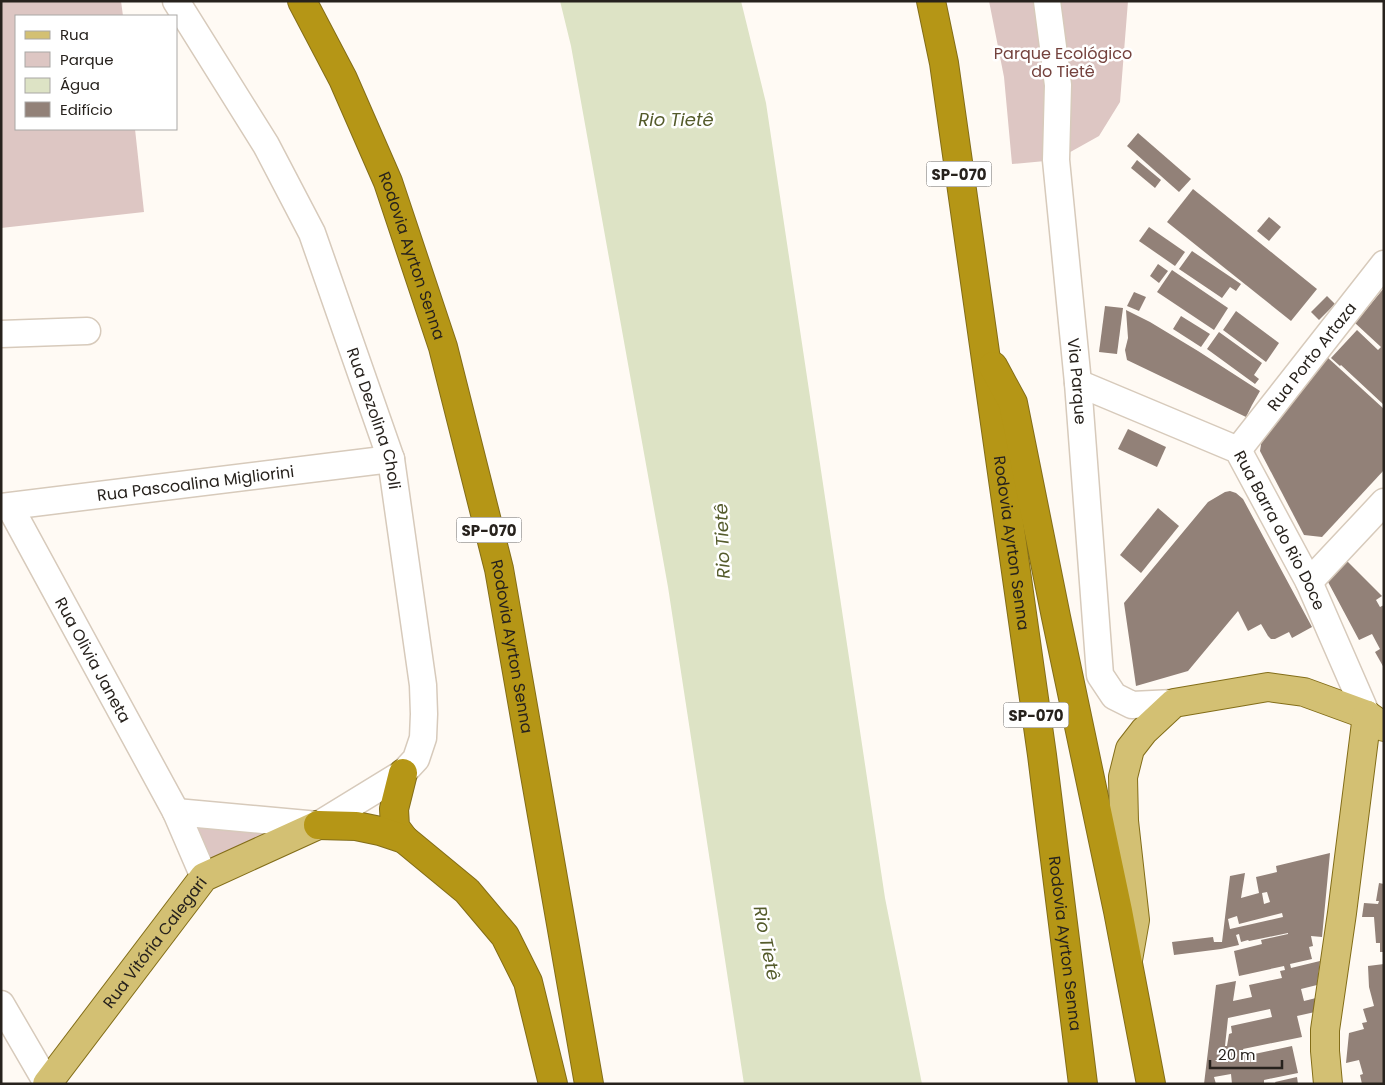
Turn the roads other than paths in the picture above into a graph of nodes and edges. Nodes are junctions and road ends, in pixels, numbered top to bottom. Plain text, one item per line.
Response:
1 (176, 1) edge
2 (302, 1) edge
3 (931, 1) edge
4 (1046, 1) edge
5 (1384, 264) edge
6 (87, 330) dead end
7 (1, 334) edge
8 (983, 347) junction
9 (1078, 383) junction
10 (1238, 450) junction
11 (391, 459) junction
12 (1384, 502) edge
13 (6, 507) edge
14 (1310, 582) junction
15 (1174, 702) junction
16 (1375, 721) edge
17 (403, 773) junction
18 (176, 812) junction
19 (318, 824) junction
20 (404, 839) junction
21 (204, 877) junction
22 (1128, 964) junction
23 (1, 1004) edge
24 (47, 1084) edge
25 (553, 1084) edge
26 (588, 1084) edge
27 (1083, 1084) edge
28 (1151, 1084) edge
29 (1328, 1084) edge

1 - 11 street, Rua Dezolina Choli
2 - 26 highway, Rodovia Ayrton Senna / SP-070
3 - 8 highway, Rodovia Ayrton Senna / SP-070
4 - 9 street, Via Parque
5 - 10 street, Rua Porto Artaza
6 - 7 street
8 - 22 highway
8 - 27 highway, Rodovia Ayrton Senna / SP-070
9 - 10 street, Rua Barra do Rio Doce
9 - 15 street, Via Parque
10 - 14 street, Rua Barra do Rio Doce
11 - 13 street, Rua Pascoalina Migliorini
11 - 17 street, Rua Dezolina Choli
12 - 14 street
13 - 18 street, Rua Olivia Janeta
14 - 16 street, Rua Barra do Rio Doce
15 - 16 main road
15 - 22 main road
16 - 29 main road
17 - 19 street, Rua Dezolina Choli
17 - 20 highway
18 - 19 street
18 - 21 street, Rua Olivia Janeta
19 - 20 highway
19 - 21 main road, Rua Vitória Calegari
20 - 25 highway
21 - 24 main road, Rua Vitória Calegari
22 - 28 highway
23 - 24 street

